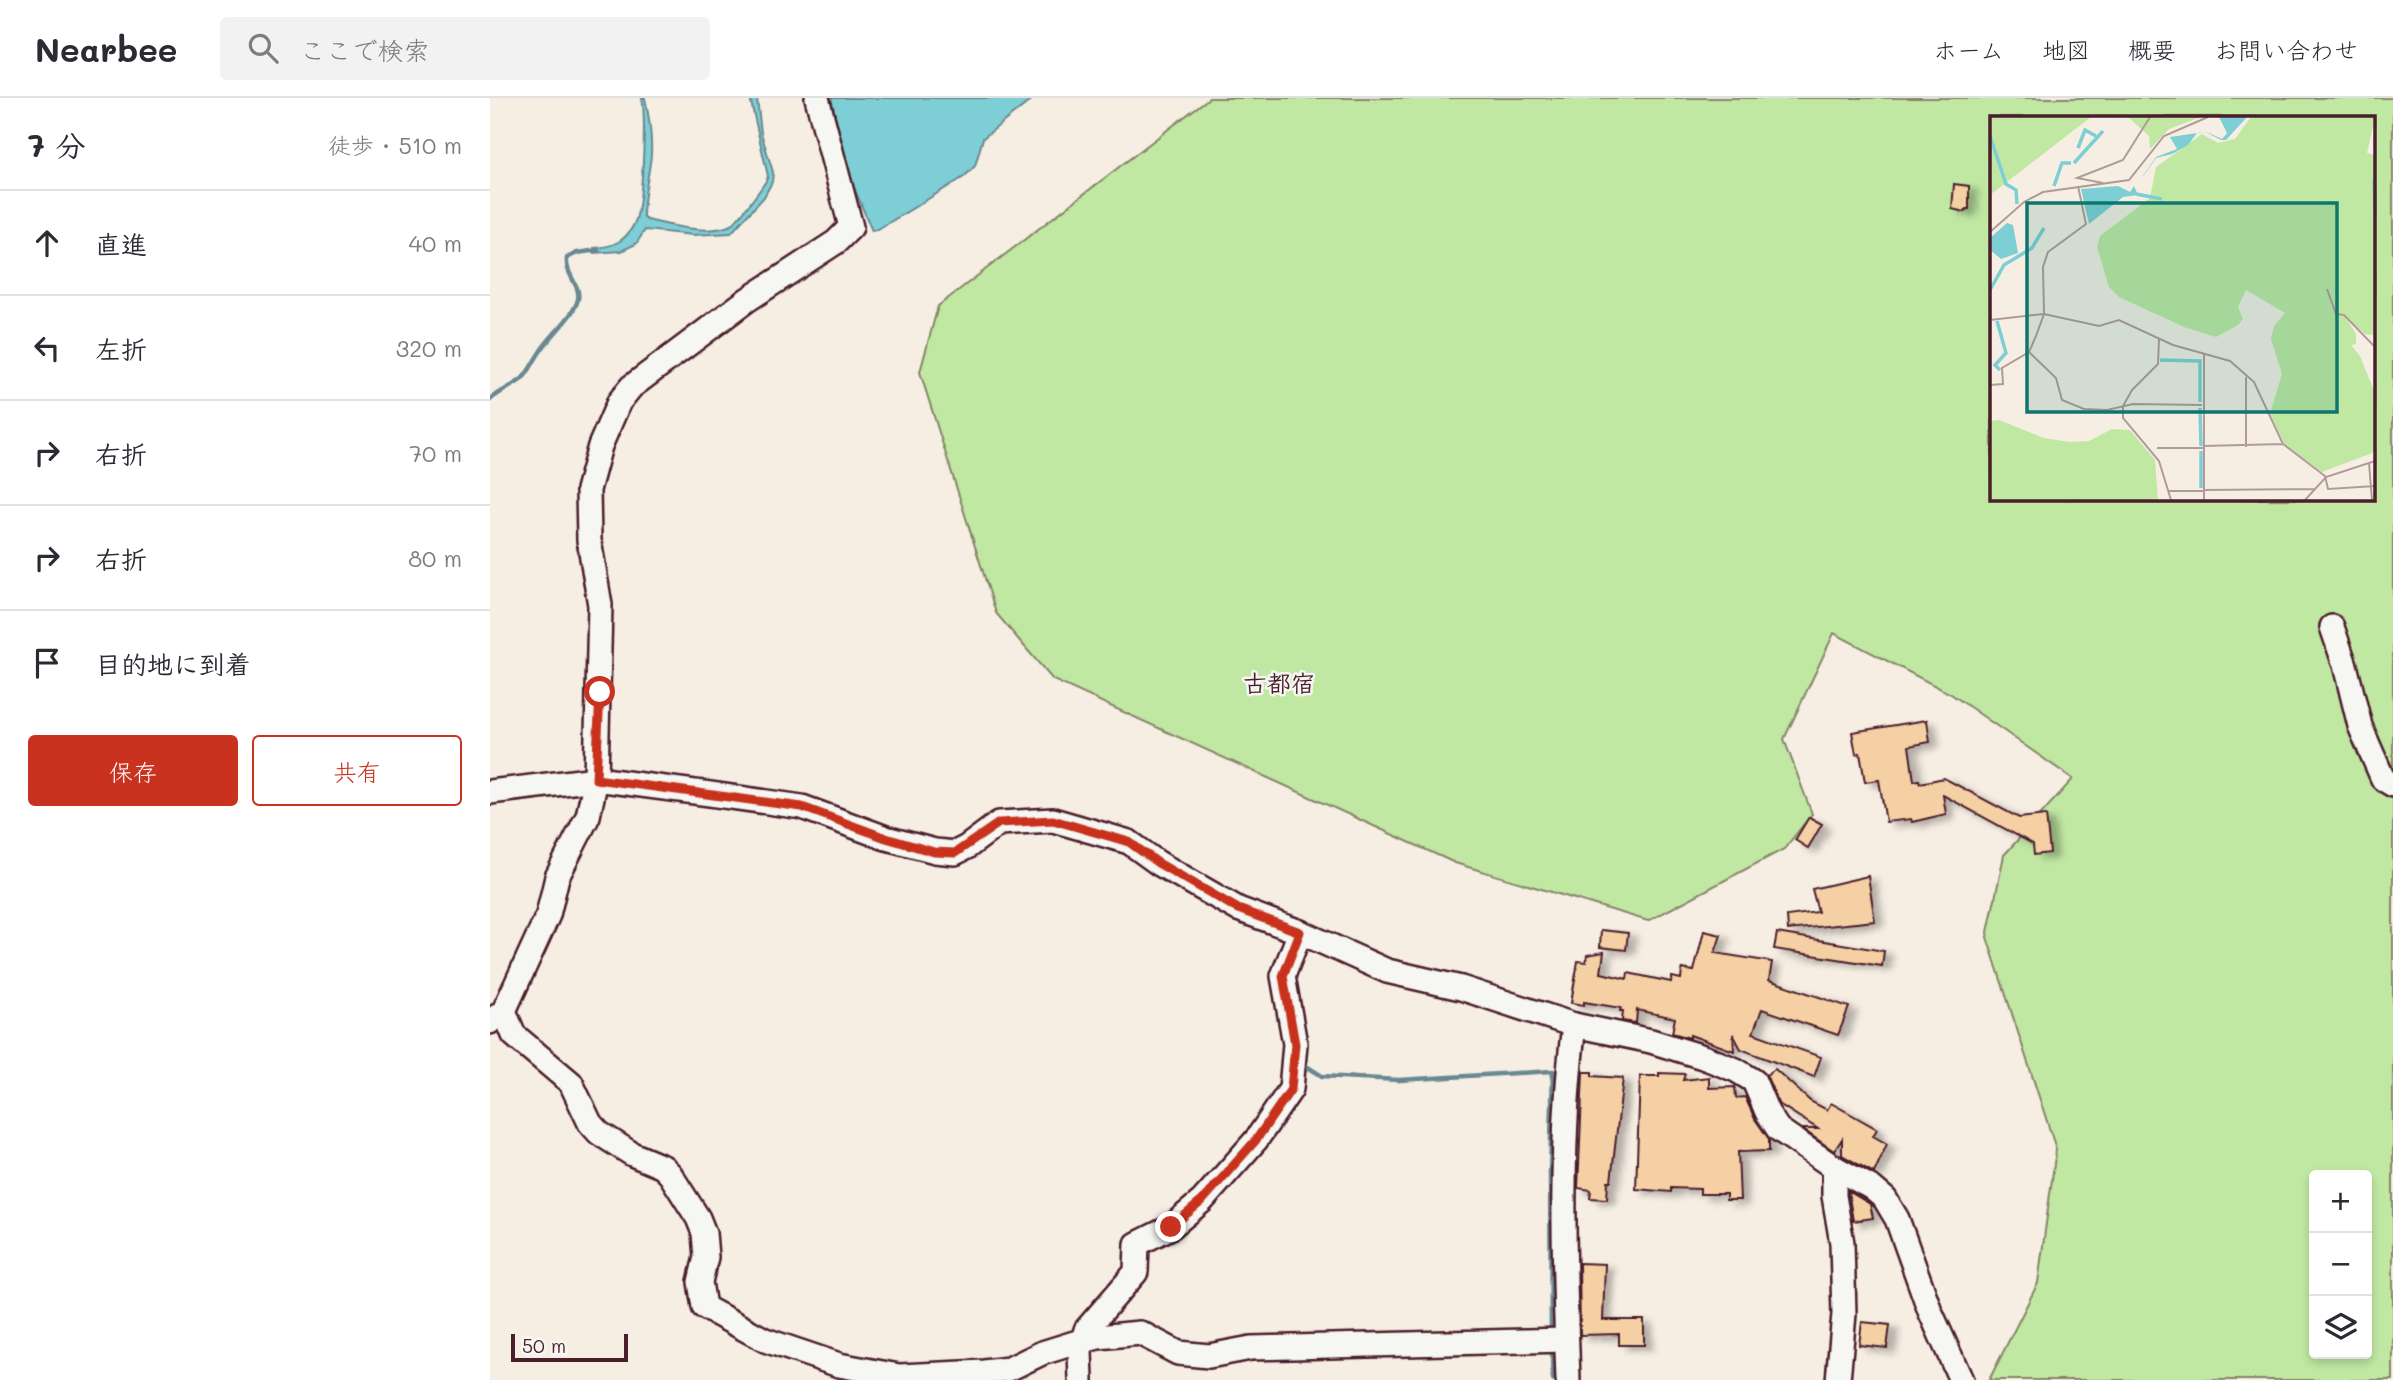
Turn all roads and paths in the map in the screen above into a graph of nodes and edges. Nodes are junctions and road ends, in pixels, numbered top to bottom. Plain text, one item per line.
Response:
1 (817, 98) edge
2 (2332, 627) dead end
3 (596, 779) junction
4 (2393, 785) edge
5 (490, 792) edge
6 (1300, 932) junction
7 (497, 1017) edge
8 (1574, 1025) junction
9 (1834, 1167) junction
10 (1566, 1340) junction
11 (1081, 1342) junction
12 (1081, 1380) edge
13 (1568, 1380) edge
14 (1838, 1380) edge
15 (1961, 1380) edge

1 - 3 street
2 - 4 street
3 - 5 street
3 - 6 street
3 - 7 street
6 - 8 street
6 - 11 street
7 - 11 street
8 - 9 street
8 - 10 street
9 - 14 street
9 - 15 street
10 - 11 street
10 - 13 street
11 - 12 street

